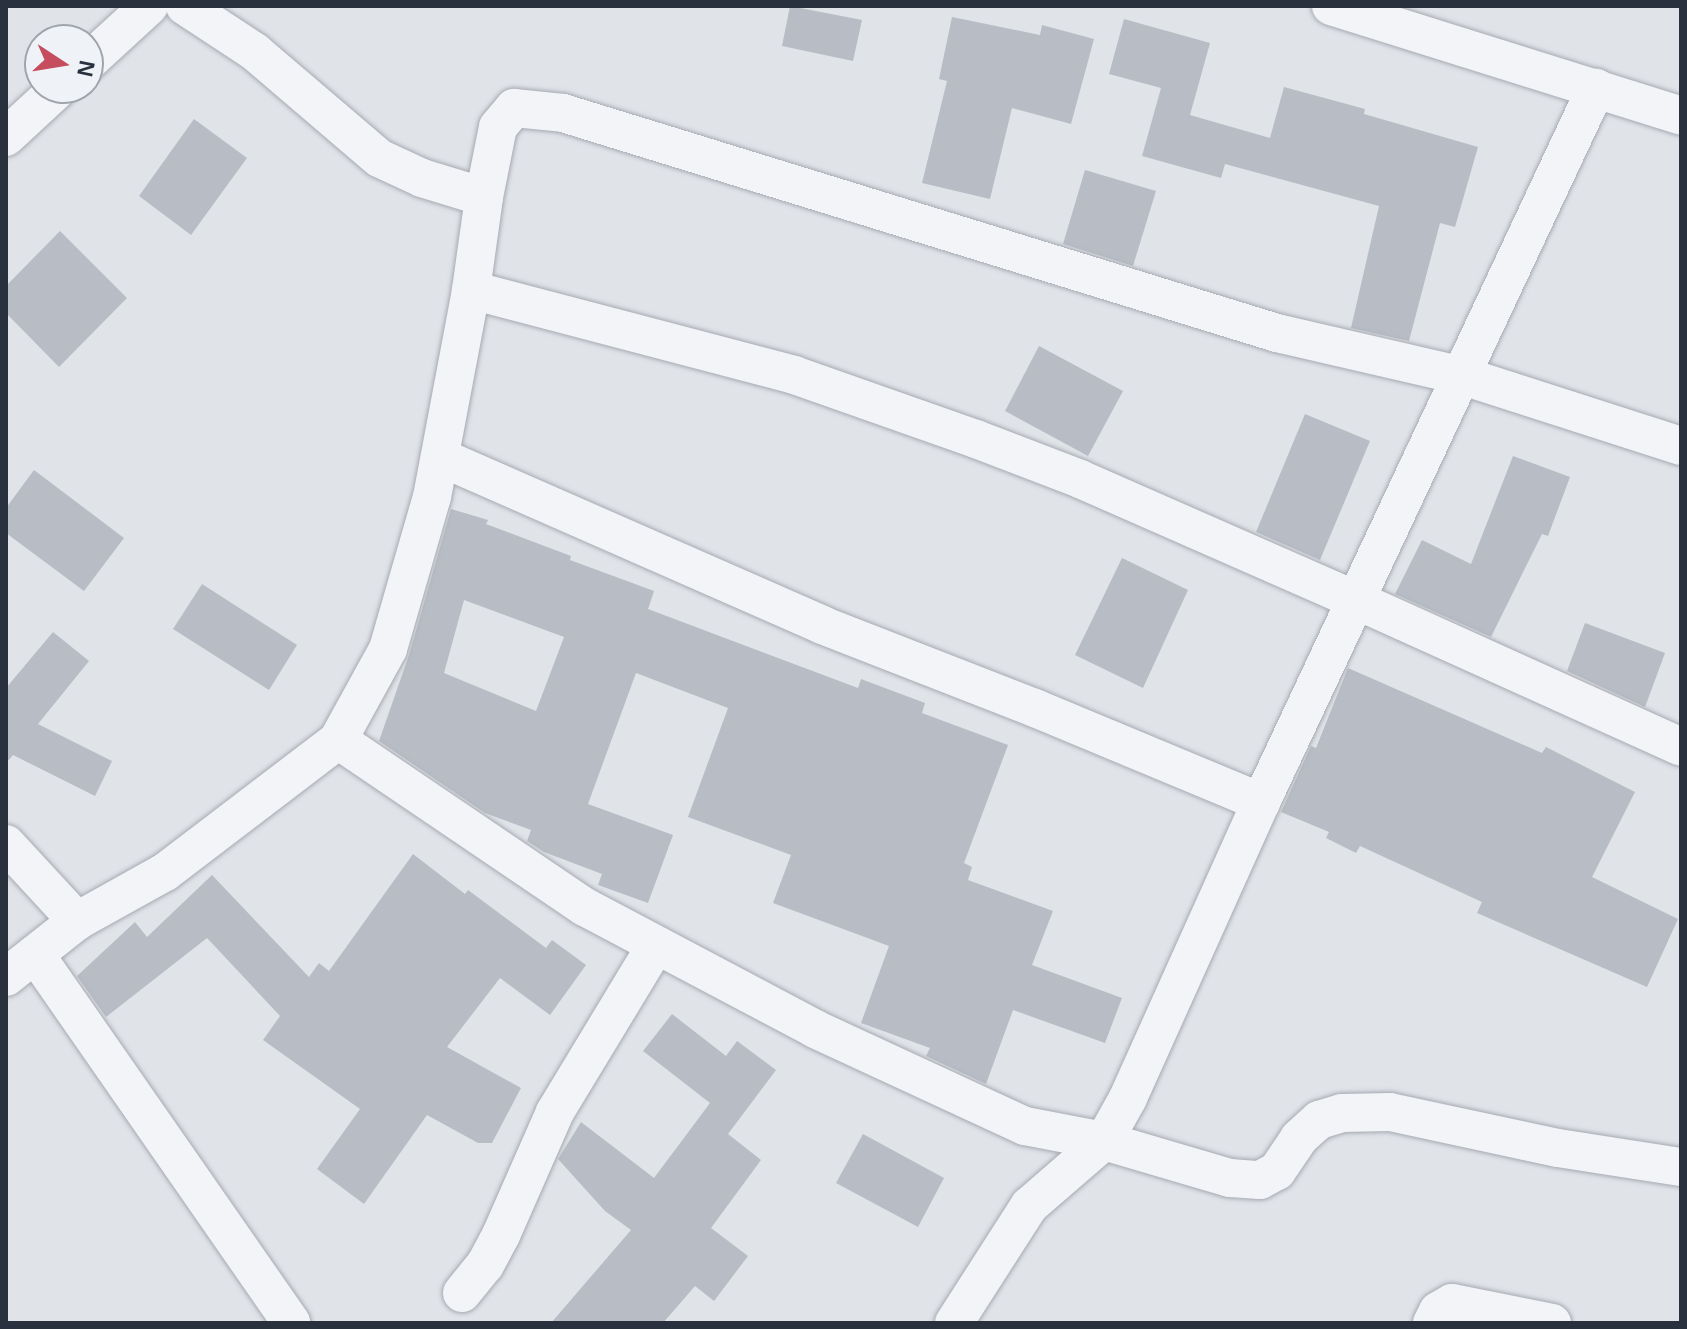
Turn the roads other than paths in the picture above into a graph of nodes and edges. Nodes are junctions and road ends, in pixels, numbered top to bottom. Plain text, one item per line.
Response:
1 (149, 6) edge
2 (185, 6) edge
3 (1331, 6) edge
4 (104, 47) edge
5 (1596, 88) junction
6 (42, 104) edge
7 (1681, 116) edge
8 (6, 137) edge
9 (484, 197) junction
10 (471, 290) junction
11 (1463, 376) junction
12 (1681, 446) edge
13 (440, 457) junction
14 (1358, 601) junction
15 (338, 740) junction
16 (1681, 747) edge
17 (1261, 802) junction
18 (6, 844) edge
19 (77, 921) junction
20 (656, 945) junction
21 (35, 954) junction
22 (6, 977) edge
23 (1104, 1141) junction
24 (1681, 1167) edge
25 (462, 1293) dead end
26 (291, 1323) edge
27 (954, 1323) edge
28 (1432, 1323) edge
29 (1552, 1323) edge

1 - 4 street
2 - 9 street
3 - 5 street
5 - 7 street
5 - 11 street
6 - 8 street
9 - 10 street
9 - 11 street
10 - 13 street
10 - 14 street
11 - 12 street
11 - 14 street
13 - 15 street
13 - 17 street
14 - 16 street
14 - 17 street
15 - 19 street
15 - 20 street
17 - 23 street
18 - 19 street
19 - 21 street
20 - 23 street
20 - 25 street
21 - 22 street
21 - 26 street
23 - 24 street
23 - 27 street
28 - 29 street

